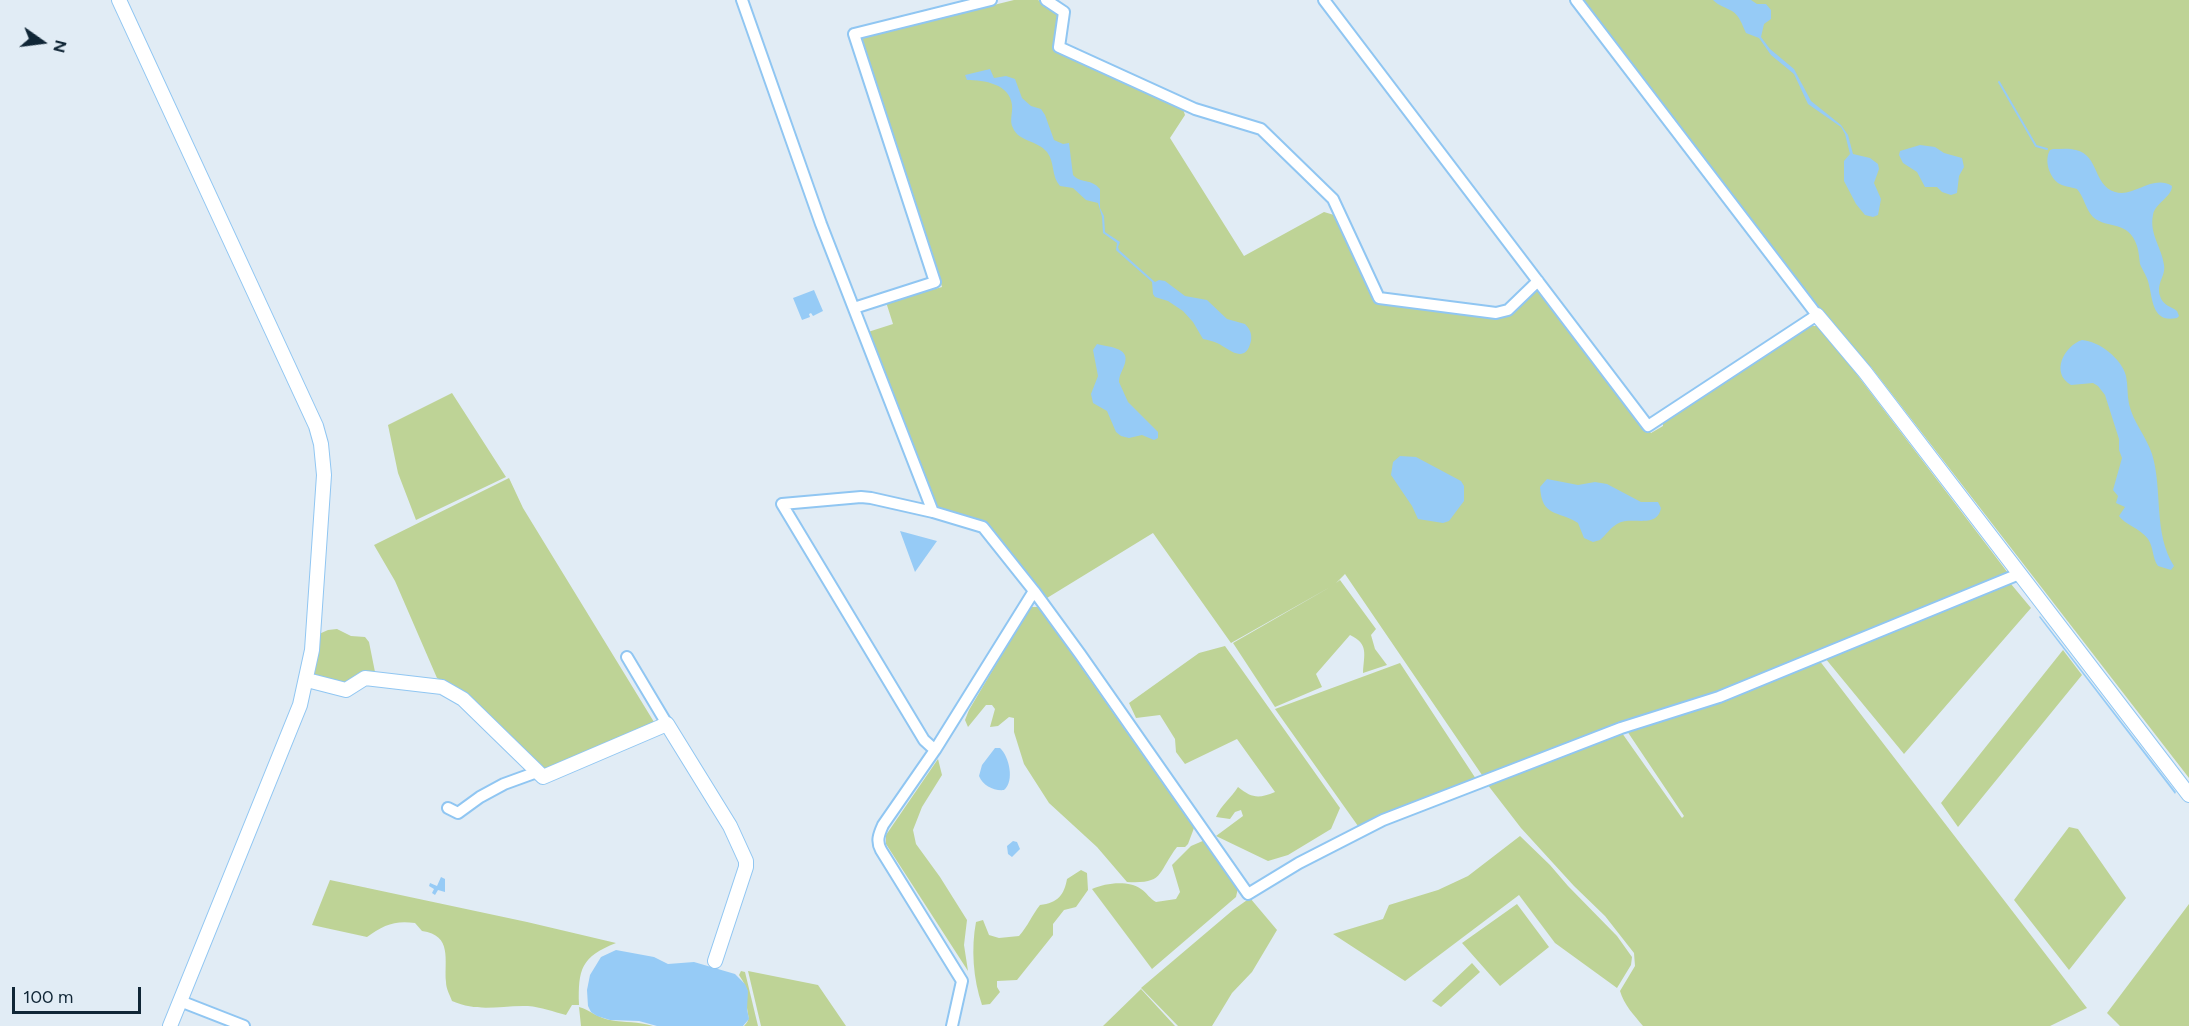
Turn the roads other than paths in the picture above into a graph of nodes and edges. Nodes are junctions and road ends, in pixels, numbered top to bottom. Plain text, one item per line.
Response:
1 (119, 0) edge
2 (742, 0) edge
3 (991, 0) edge
4 (1046, 0) edge
5 (1324, 0) edge
6 (1576, 0) edge
7 (1538, 281) junction
8 (854, 308) junction
9 (1817, 315) junction
10 (933, 512) junction
11 (2019, 574) junction
12 (1034, 591) junction
13 (627, 657) dead end
14 (307, 680) junction
15 (667, 724) junction
16 (935, 750) junction
17 (537, 772) junction
18 (2189, 795) edge
19 (448, 808) dead end
20 (715, 961) dead end
21 (180, 1000) junction
22 (170, 1026) edge
23 (244, 1026) edge
24 (952, 1026) edge

1 - 14 street
2 - 8 street
3 - 8 street
4 - 7 street
5 - 7 street
6 - 9 street
7 - 9 street
8 - 10 street
9 - 11 street
10 - 12 street
10 - 16 street
11 - 12 street
11 - 18 street
12 - 16 street
13 - 15 street
14 - 17 street
14 - 21 street
15 - 17 street
15 - 20 street
16 - 24 street
17 - 19 street
21 - 22 street
21 - 23 street

